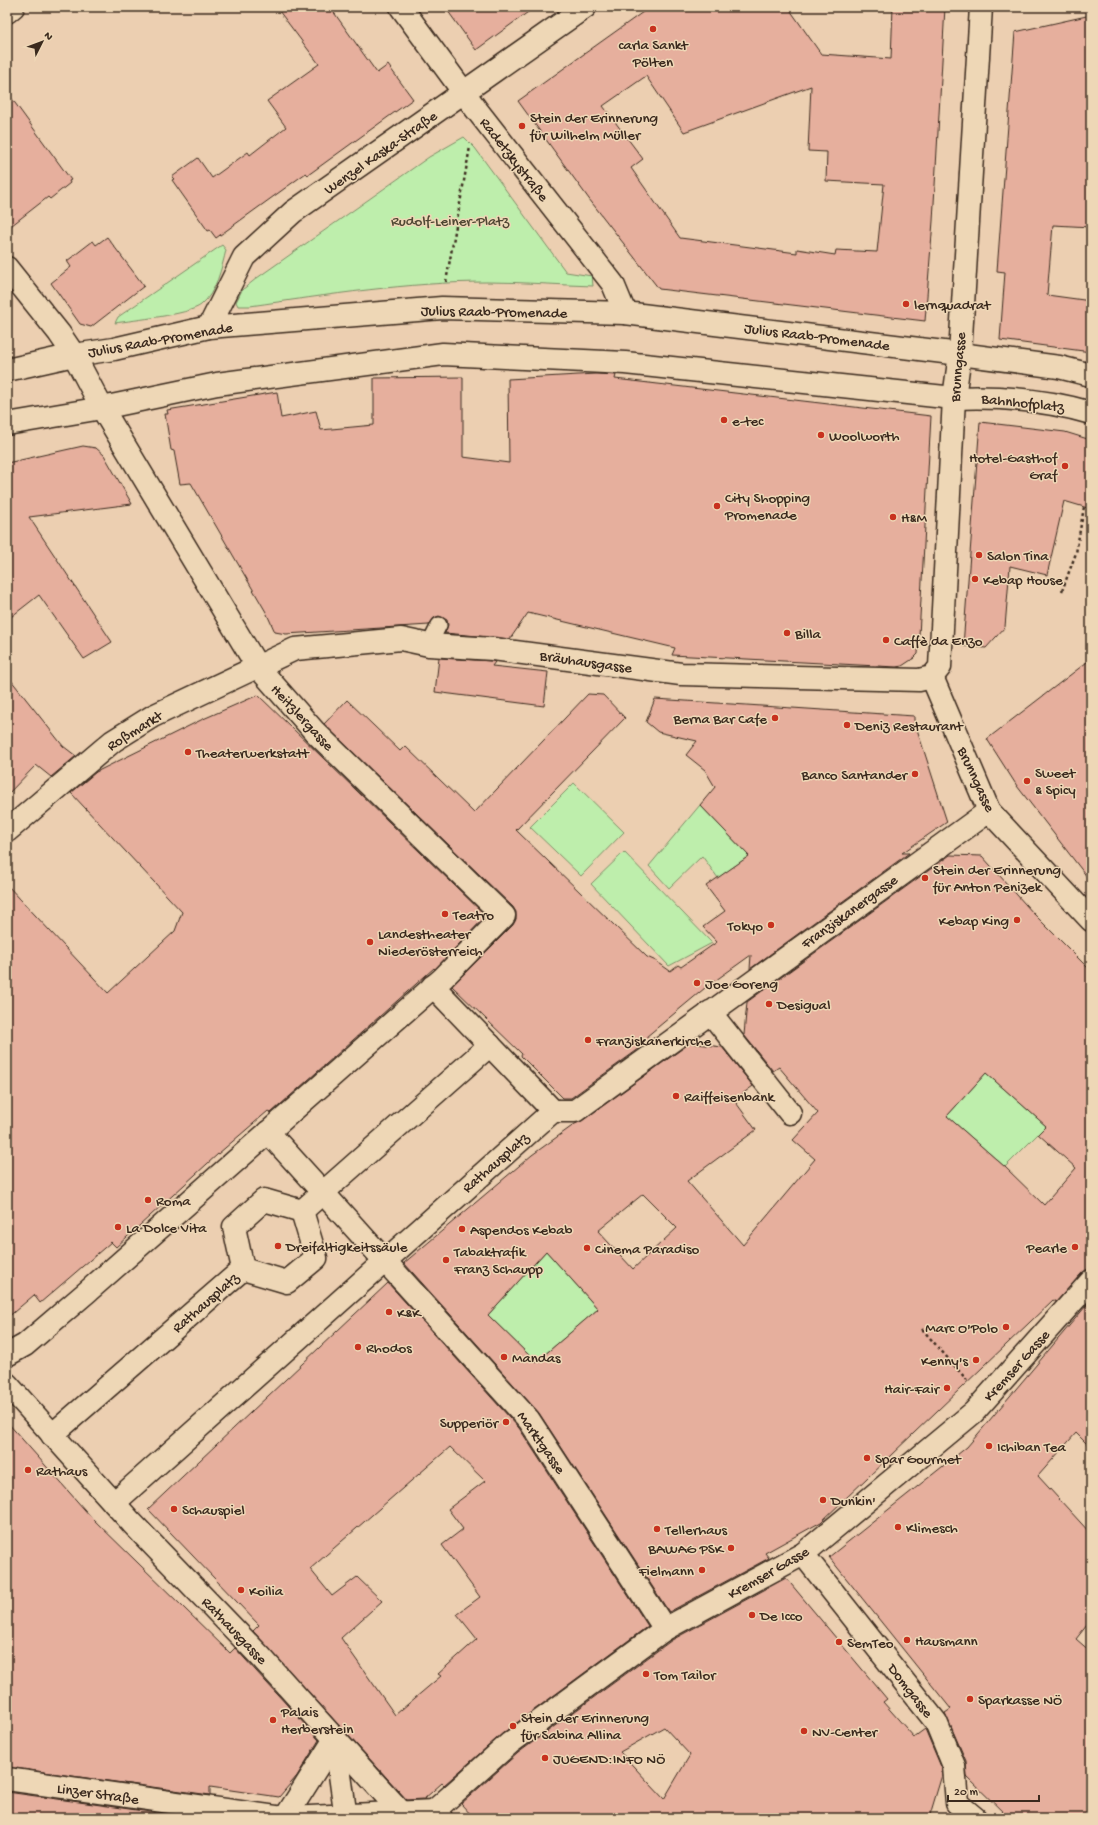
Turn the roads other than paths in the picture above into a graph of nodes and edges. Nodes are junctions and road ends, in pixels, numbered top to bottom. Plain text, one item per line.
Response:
1 (13, 7) edge
2 (401, 7) edge
3 (585, 7) edge
4 (981, 7) edge
5 (7, 12) edge
6 (471, 101) junction
7 (7, 268) edge
8 (625, 313) junction
9 (209, 327) junction
10 (960, 354) junction
11 (74, 355) junction
12 (7, 370) edge
13 (1091, 375) edge
14 (954, 398) junction
15 (102, 408) junction
16 (1091, 413) edge
17 (7, 424) edge
18 (439, 625) dead end
19 (429, 645) junction
20 (257, 666) junction
21 (926, 679) junction
22 (989, 811) junction
23 (7, 831) edge
24 (1091, 920) edge
25 (438, 982) junction
26 (710, 1012) junction
27 (490, 1045) junction
28 (553, 1111) junction
29 (790, 1113) dead end
30 (268, 1132) junction
31 (323, 1192) junction
32 (302, 1211) junction
33 (390, 1267) junction
34 (243, 1269) junction
35 (1091, 1281) edge
36 (7, 1355) edge
37 (7, 1384) edge
38 (52, 1435) junction
39 (114, 1503) junction
40 (803, 1554) junction
41 (665, 1629) junction
42 (334, 1739) junction
43 (7, 1779) edge
44 (953, 1810) edge
45 (398, 1815) edge
46 (437, 1815) edge
47 (346, 1816) edge
48 (284, 1818) edge
49 (289, 1818) edge
50 (975, 1818) edge

1 - 5 street
2 - 6 street, Radetzkystraße
3 - 6 street, Wenzel Kaska-Straße
4 - 10 street, Brunngasse
6 - 8 street, Radetzkystraße
6 - 9 street, Wenzel Kaska-Straße
7 - 11 street, Heitzlergasse
8 - 9 street, Julius Raab-Promenade
8 - 10 street, Julius Raab-Promenade
9 - 11 street, Julius Raab-Promenade
10 - 13 street
10 - 14 street, Brunngasse
11 - 12 street, Julius Raab-Promenade
11 - 15 street, Heitzlergasse
14 - 15 street
14 - 16 street, Bahnhofplatz
14 - 21 street, Brunngasse
15 - 17 street
15 - 20 street, Heitzlergasse
18 - 19 lane
19 - 20 street, Bräuhausgasse
19 - 21 street, Bräuhausgasse
20 - 23 street, Roßmarkt
20 - 25 street, Heitzlergasse
21 - 22 street, Brunngasse
22 - 24 street, Brunngasse
22 - 26 street, Franziskanergasse
25 - 27 street
25 - 30 street
26 - 28 street, Franziskanergasse
26 - 29 street
27 - 28 street
27 - 31 street
28 - 33 street, Rathausplatz
30 - 31 street
30 - 36 street
31 - 32 street
31 - 33 street
32 - 34 street, Rathausplatz
32 - 34 street
33 - 39 street, Rathausplatz
33 - 41 street, Marktgasse
34 - 38 street, Rathausplatz
35 - 40 street, Kremser Gasse
37 - 38 street
38 - 39 street
39 - 42 street, Rathausgasse
40 - 41 street, Kremser Gasse
40 - 44 street, Domgasse
41 - 46 street, Kremser Gasse
42 - 45 street, Rathausgasse
42 - 47 street
42 - 48 street
43 - 48 street, Linzer Straße
44 - 50 street, Domgasse
45 - 46 street
45 - 47 street
47 - 49 street

